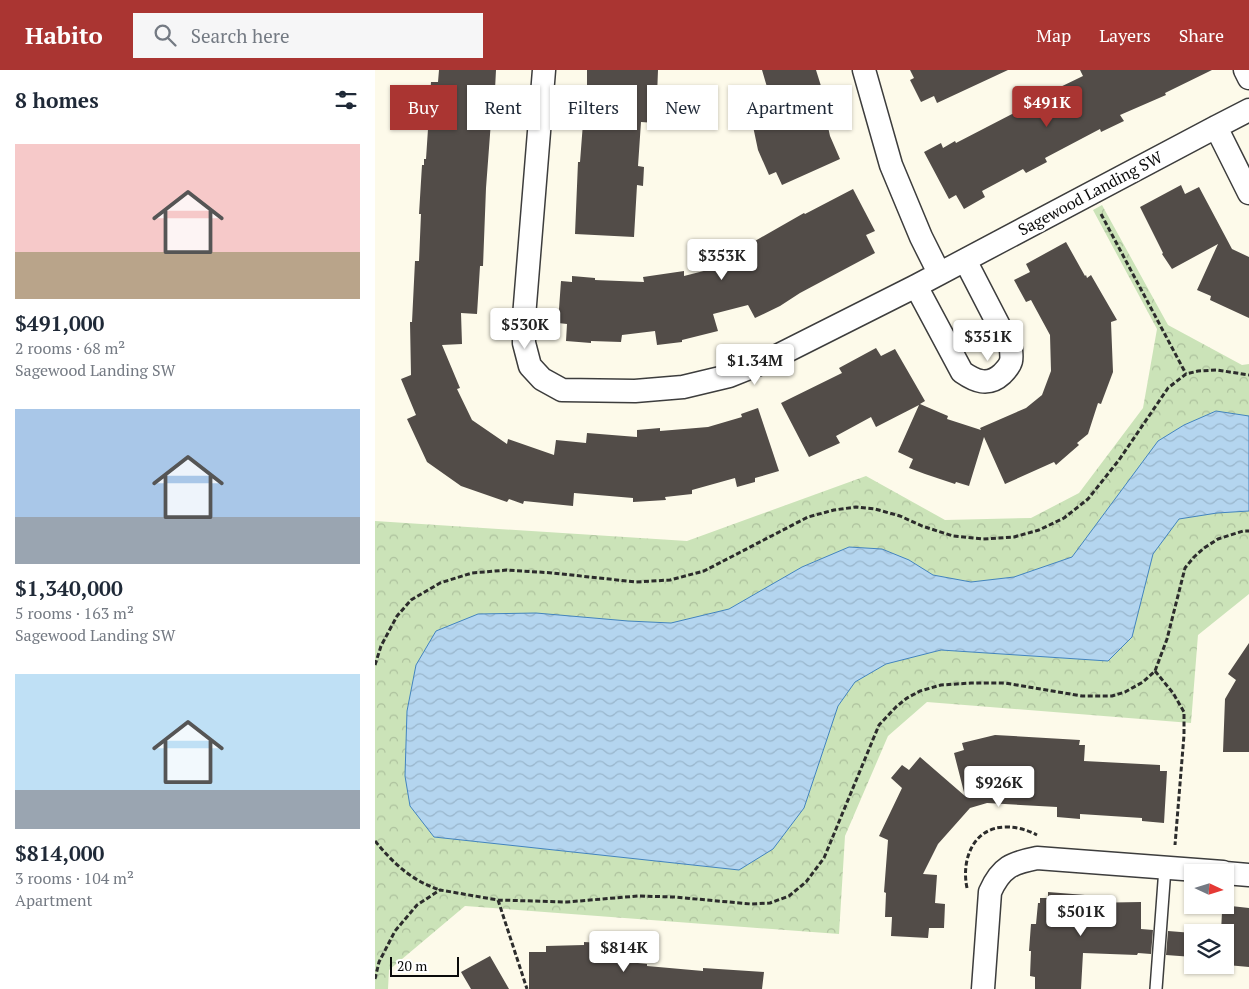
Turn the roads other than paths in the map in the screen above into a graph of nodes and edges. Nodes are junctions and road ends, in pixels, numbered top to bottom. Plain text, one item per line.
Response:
1 (544, 70) edge
2 (864, 70) edge
3 (1245, 70) edge
4 (1249, 78) edge
5 (1249, 110) edge
6 (1216, 127) junction
7 (1249, 193) edge
8 (965, 260) junction
9 (939, 274) junction
10 (916, 286) junction
11 (1169, 868) junction
12 (1184, 869) edge
13 (1234, 874) edge
14 (1249, 875) edge
15 (983, 989) edge
16 (1156, 989) edge

1 - 10 street, Sagewood Landing SW
2 - 9 street
3 - 4 street
5 - 6 street, Sagewood Landing SW
6 - 7 street
6 - 8 street, Sagewood Landing SW
8 - 9 street, Sagewood Landing SW
8 - 10 street
9 - 10 street, Sagewood Landing SW
11 - 12 street
11 - 15 street
11 - 16 lane
13 - 14 street

